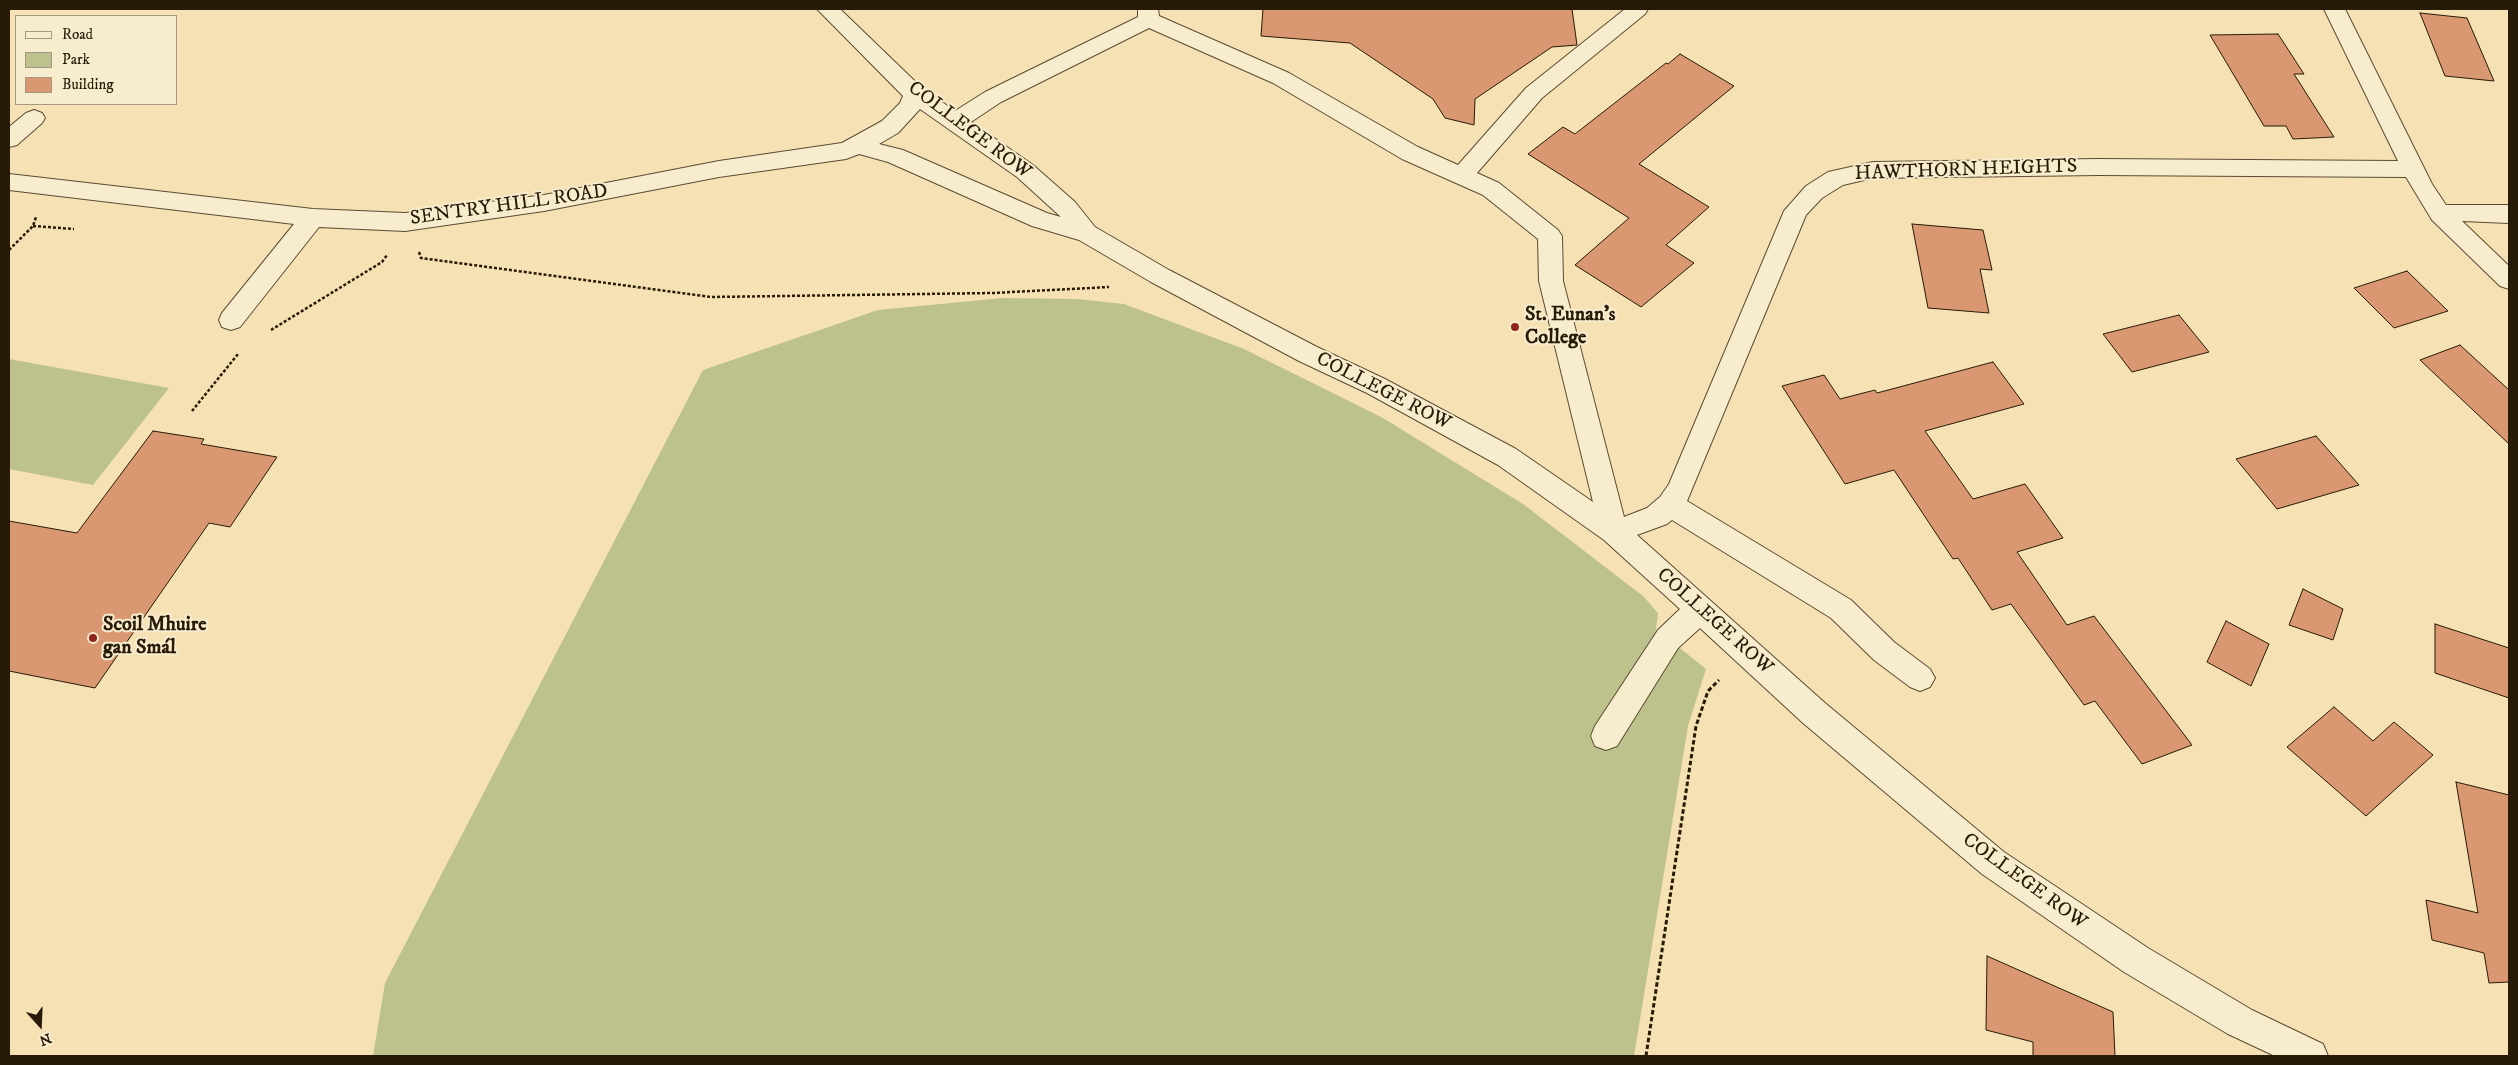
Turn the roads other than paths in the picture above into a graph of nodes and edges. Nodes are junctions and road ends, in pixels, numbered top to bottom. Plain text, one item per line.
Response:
1 (828, 9) edge
2 (1638, 9) edge
3 (2335, 9) edge
4 (1149, 14) edge
5 (915, 94) junction
6 (34, 118) dead end
7 (956, 122) junction
8 (9, 139) edge
9 (858, 146) junction
10 (2412, 168) junction
11 (1462, 176) junction
12 (12, 185) edge
13 (2440, 214) junction
14 (2509, 214) edge
15 (312, 218) junction
16 (1087, 233) junction
17 (2509, 280) edge
18 (231, 320) dead end
19 (1670, 505) junction
20 (1614, 532) junction
21 (1700, 610) junction
22 (1920, 678) dead end
23 (1606, 736) dead end
24 (2311, 1056) edge

1 - 5 street, COLLEGE ROW
2 - 11 street
3 - 10 street
4 - 7 street
4 - 11 street
5 - 7 street, COLLEGE ROW
5 - 9 street
6 - 8 street
7 - 16 street, COLLEGE ROW
9 - 15 street, SENTRY HILL ROAD
9 - 16 street, COLLEGE ROW
10 - 13 street
10 - 19 street, HAWTHORN HEIGHTS
11 - 20 street
12 - 15 street, SENTRY HILL ROAD
13 - 14 street
13 - 17 street
15 - 18 street
16 - 20 street, COLLEGE ROW
19 - 20 street, HAWTHORN HEIGHTS
19 - 22 street
20 - 21 street, COLLEGE ROW
21 - 23 street
21 - 24 street, COLLEGE ROW

